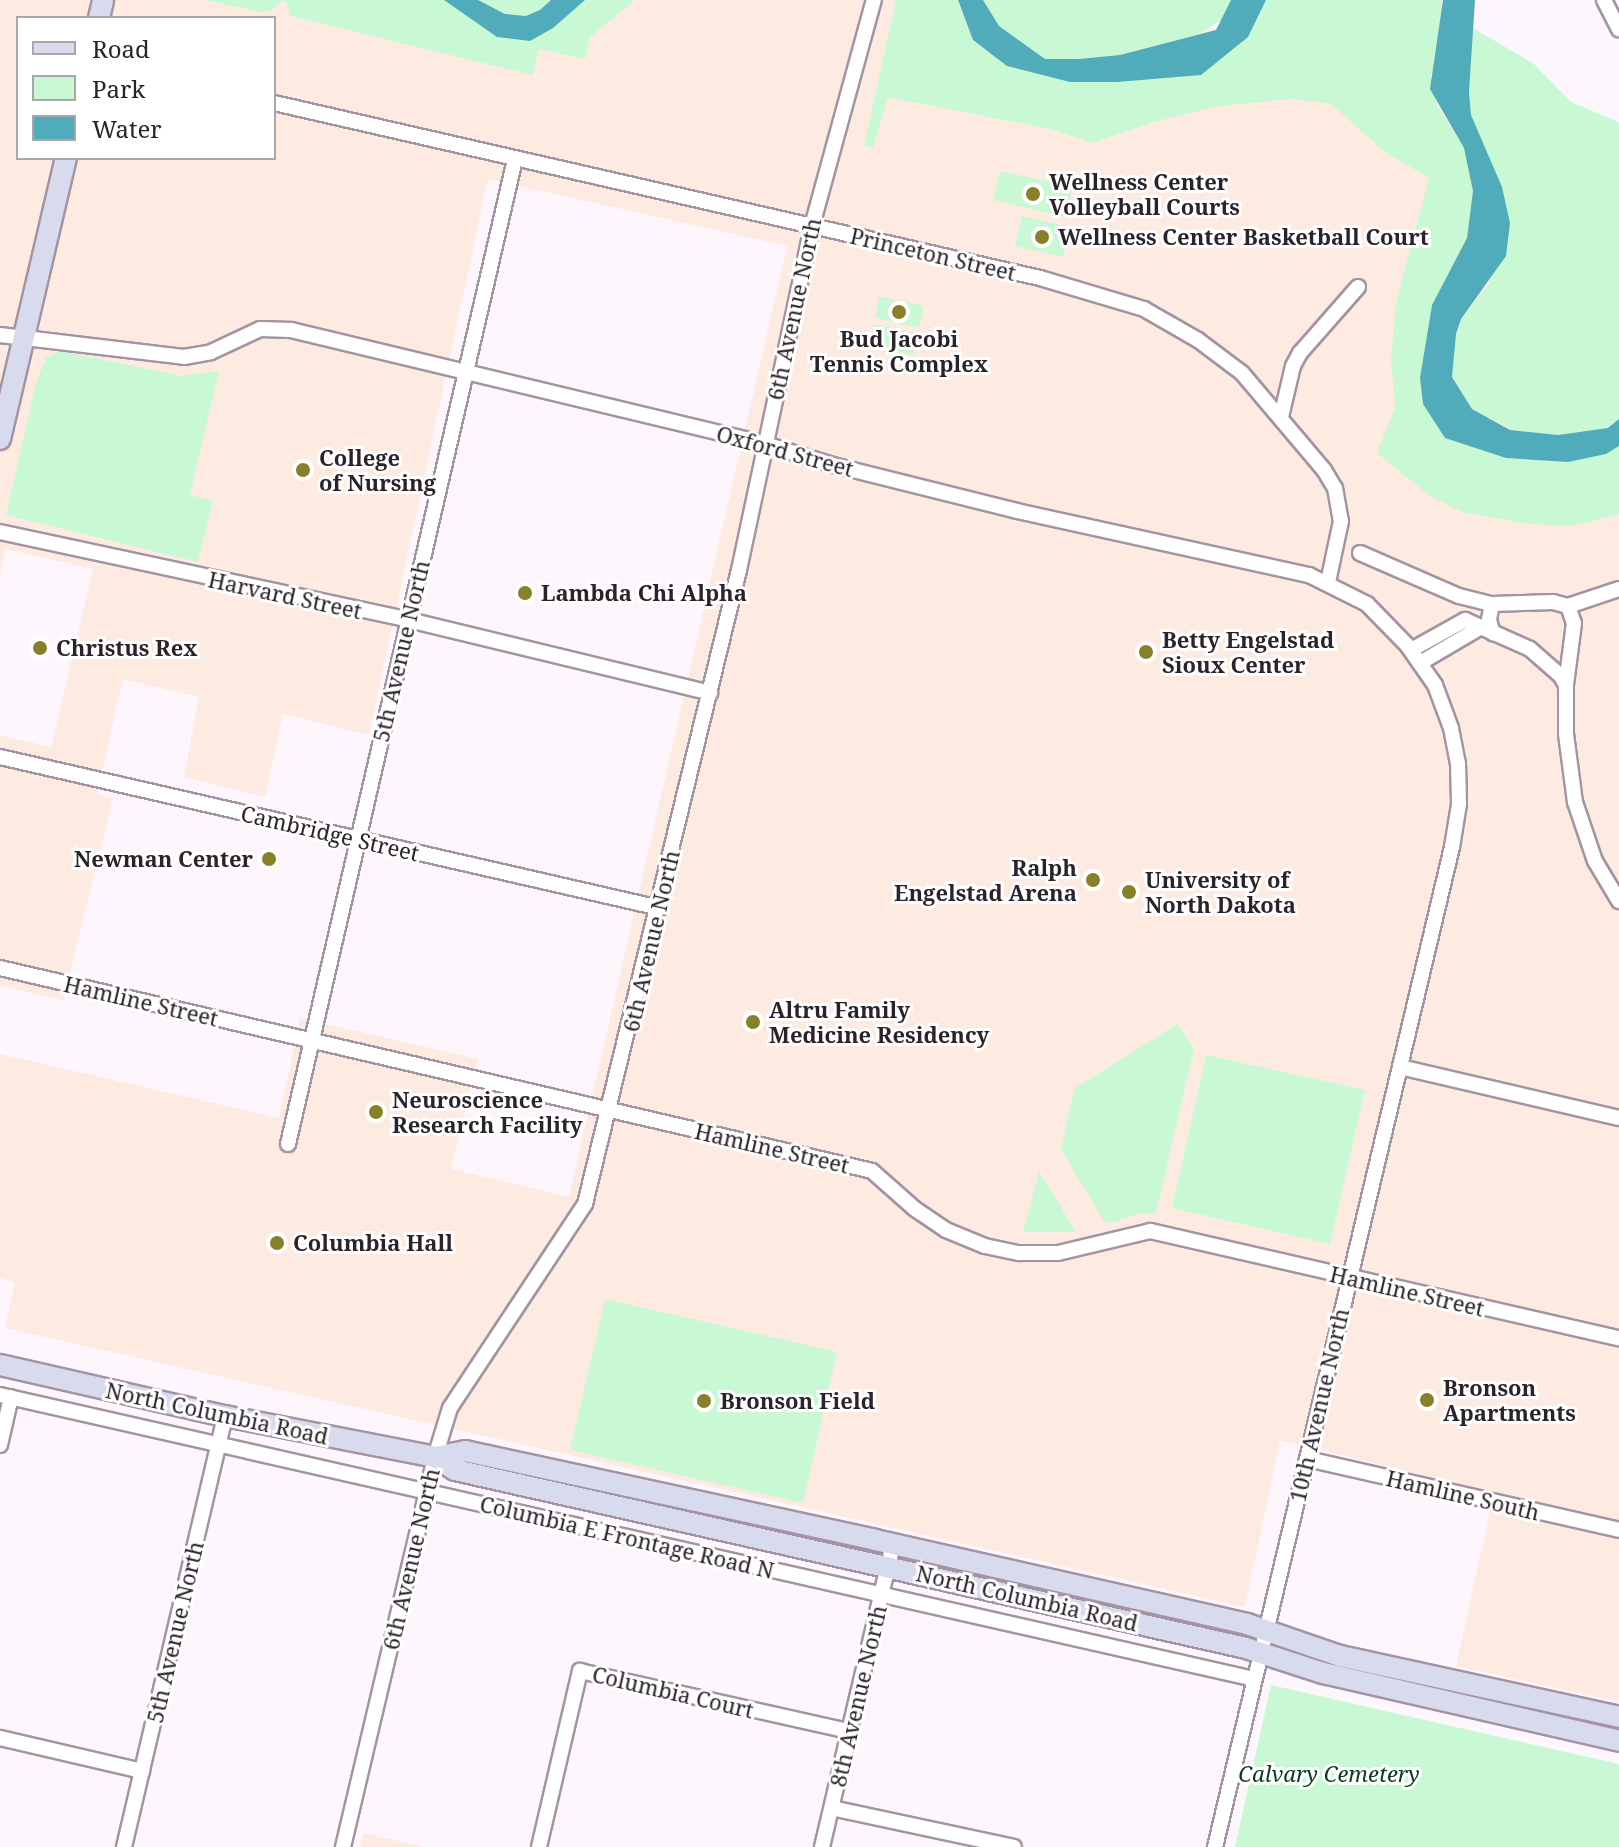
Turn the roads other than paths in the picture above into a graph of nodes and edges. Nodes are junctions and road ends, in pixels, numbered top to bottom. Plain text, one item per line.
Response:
1 (874, 0) edge
2 (1604, 0) edge
3 (1619, 29) edge
4 (276, 103) edge
5 (515, 159) junction
6 (66, 160) edge
7 (812, 226) junction
8 (1358, 287) dead end
9 (0, 335) edge
10 (24, 337) junction
11 (465, 370) junction
12 (1281, 417) junction
13 (0, 439) edge
14 (765, 444) junction
15 (0, 532) edge
16 (1360, 553) dead end
17 (1328, 582) junction
18 (1619, 589) edge
19 (1492, 604) junction
20 (1568, 606) junction
21 (409, 620) junction
22 (1487, 630) junction
23 (1411, 650) junction
24 (1420, 663) junction
25 (1566, 685) junction
26 (710, 693) junction
27 (1451, 728) joint
28 (0, 757) edge
29 (357, 839) junction
30 (1619, 901) edge
31 (660, 908) junction
32 (0, 968) edge
33 (310, 1040) junction
34 (1400, 1067) junction
35 (611, 1110) junction
36 (1619, 1118) edge
37 (288, 1144) dead end
38 (1348, 1277) junction
39 (1619, 1338) edge
40 (0, 1365) edge
41 (6, 1396) edge
42 (225, 1416) junction
43 (219, 1444) junction
44 (0, 1445) edge
45 (435, 1457) junction
46 (1307, 1459) junction
47 (427, 1492) junction
48 (1619, 1530) edge
49 (893, 1544) junction
50 (888, 1566) junction
51 (881, 1594) junction
52 (1266, 1630) junction
53 (1260, 1653) junction
54 (1254, 1679) junction
55 (1619, 1717) edge
56 (849, 1731) junction
57 (0, 1738) edge
58 (1619, 1741) edge
59 (142, 1771) junction
60 (832, 1808) junction
61 (124, 1847) edge
62 (343, 1847) edge
63 (539, 1847) edge
64 (822, 1847) edge
65 (1013, 1847) edge
66 (1215, 1847) edge

1 - 7 street, 6th Avenue North
2 - 3 street
4 - 5 street, Princeton Street
5 - 7 street, Princeton Street
5 - 11 street, 5th Avenue North
6 - 10 main road
7 - 12 street, Princeton Street
7 - 14 street, 6th Avenue North
8 - 12 street
9 - 10 street, Oxford Street
10 - 11 street, Oxford Street
10 - 13 main road
11 - 14 street, Oxford Street
11 - 21 street, 5th Avenue North
12 - 17 street, Princeton Street
14 - 17 street, Oxford Street
14 - 26 street, 6th Avenue North
15 - 21 street, Harvard Street
16 - 19 street
17 - 23 street, Oxford Street
18 - 20 street
19 - 20 street
19 - 22 street
20 - 25 street
21 - 26 street, Harvard Street
21 - 29 street, 5th Avenue North
22 - 23 street
22 - 24 street
22 - 25 street
23 - 24 street, Oxford Street
24 - 27 street, Oxford Street
25 - 30 street
26 - 31 street, 6th Avenue North
27 - 34 street, 10th Avenue North
28 - 29 street, Cambridge Street
29 - 31 street, Cambridge Street
29 - 33 street, 5th Avenue North
31 - 35 street, 6th Avenue North
32 - 33 street, Hamline Street
33 - 35 street, Hamline Street
33 - 37 street, 5th Avenue North
34 - 36 street
34 - 38 street, 10th Avenue North
35 - 38 street, Hamline Street
35 - 45 street, 6th Avenue North
38 - 39 street, Hamline Street
38 - 46 street, 10th Avenue North
40 - 42 main road, North Columbia Road
41 - 43 street, Columbia E Frontage Road N
41 - 44 street
42 - 43 street, 5th Avenue North
42 - 45 main road, North Columbia Road
43 - 47 street, Columbia E Frontage Road N
43 - 59 street, 5th Avenue North
45 - 47 street, 6th Avenue North
45 - 49 main road, North Columbia Road
45 - 50 main road, North Columbia Road
46 - 48 street, Hamline South
46 - 52 street, 10th Avenue North
47 - 51 street, Columbia E Frontage Road N
47 - 62 street, 6th Avenue North
49 - 50 street, 8th Avenue North
49 - 52 main road, North Columbia Road
50 - 51 street, 8th Avenue North
50 - 53 main road, North Columbia Road
51 - 54 street, Columbia E Frontage Road N
51 - 56 street, 8th Avenue North
52 - 53 street, 10th Avenue North
52 - 55 main road, North Columbia Road
53 - 54 street, 10th Avenue North
53 - 58 main road, North Columbia Road
54 - 66 street, 10th Avenue North
56 - 60 street, 8th Avenue North
56 - 63 street, Columbia Court
57 - 59 street
59 - 61 street, 5th Avenue North
60 - 64 street, 8th Avenue North
60 - 65 street

